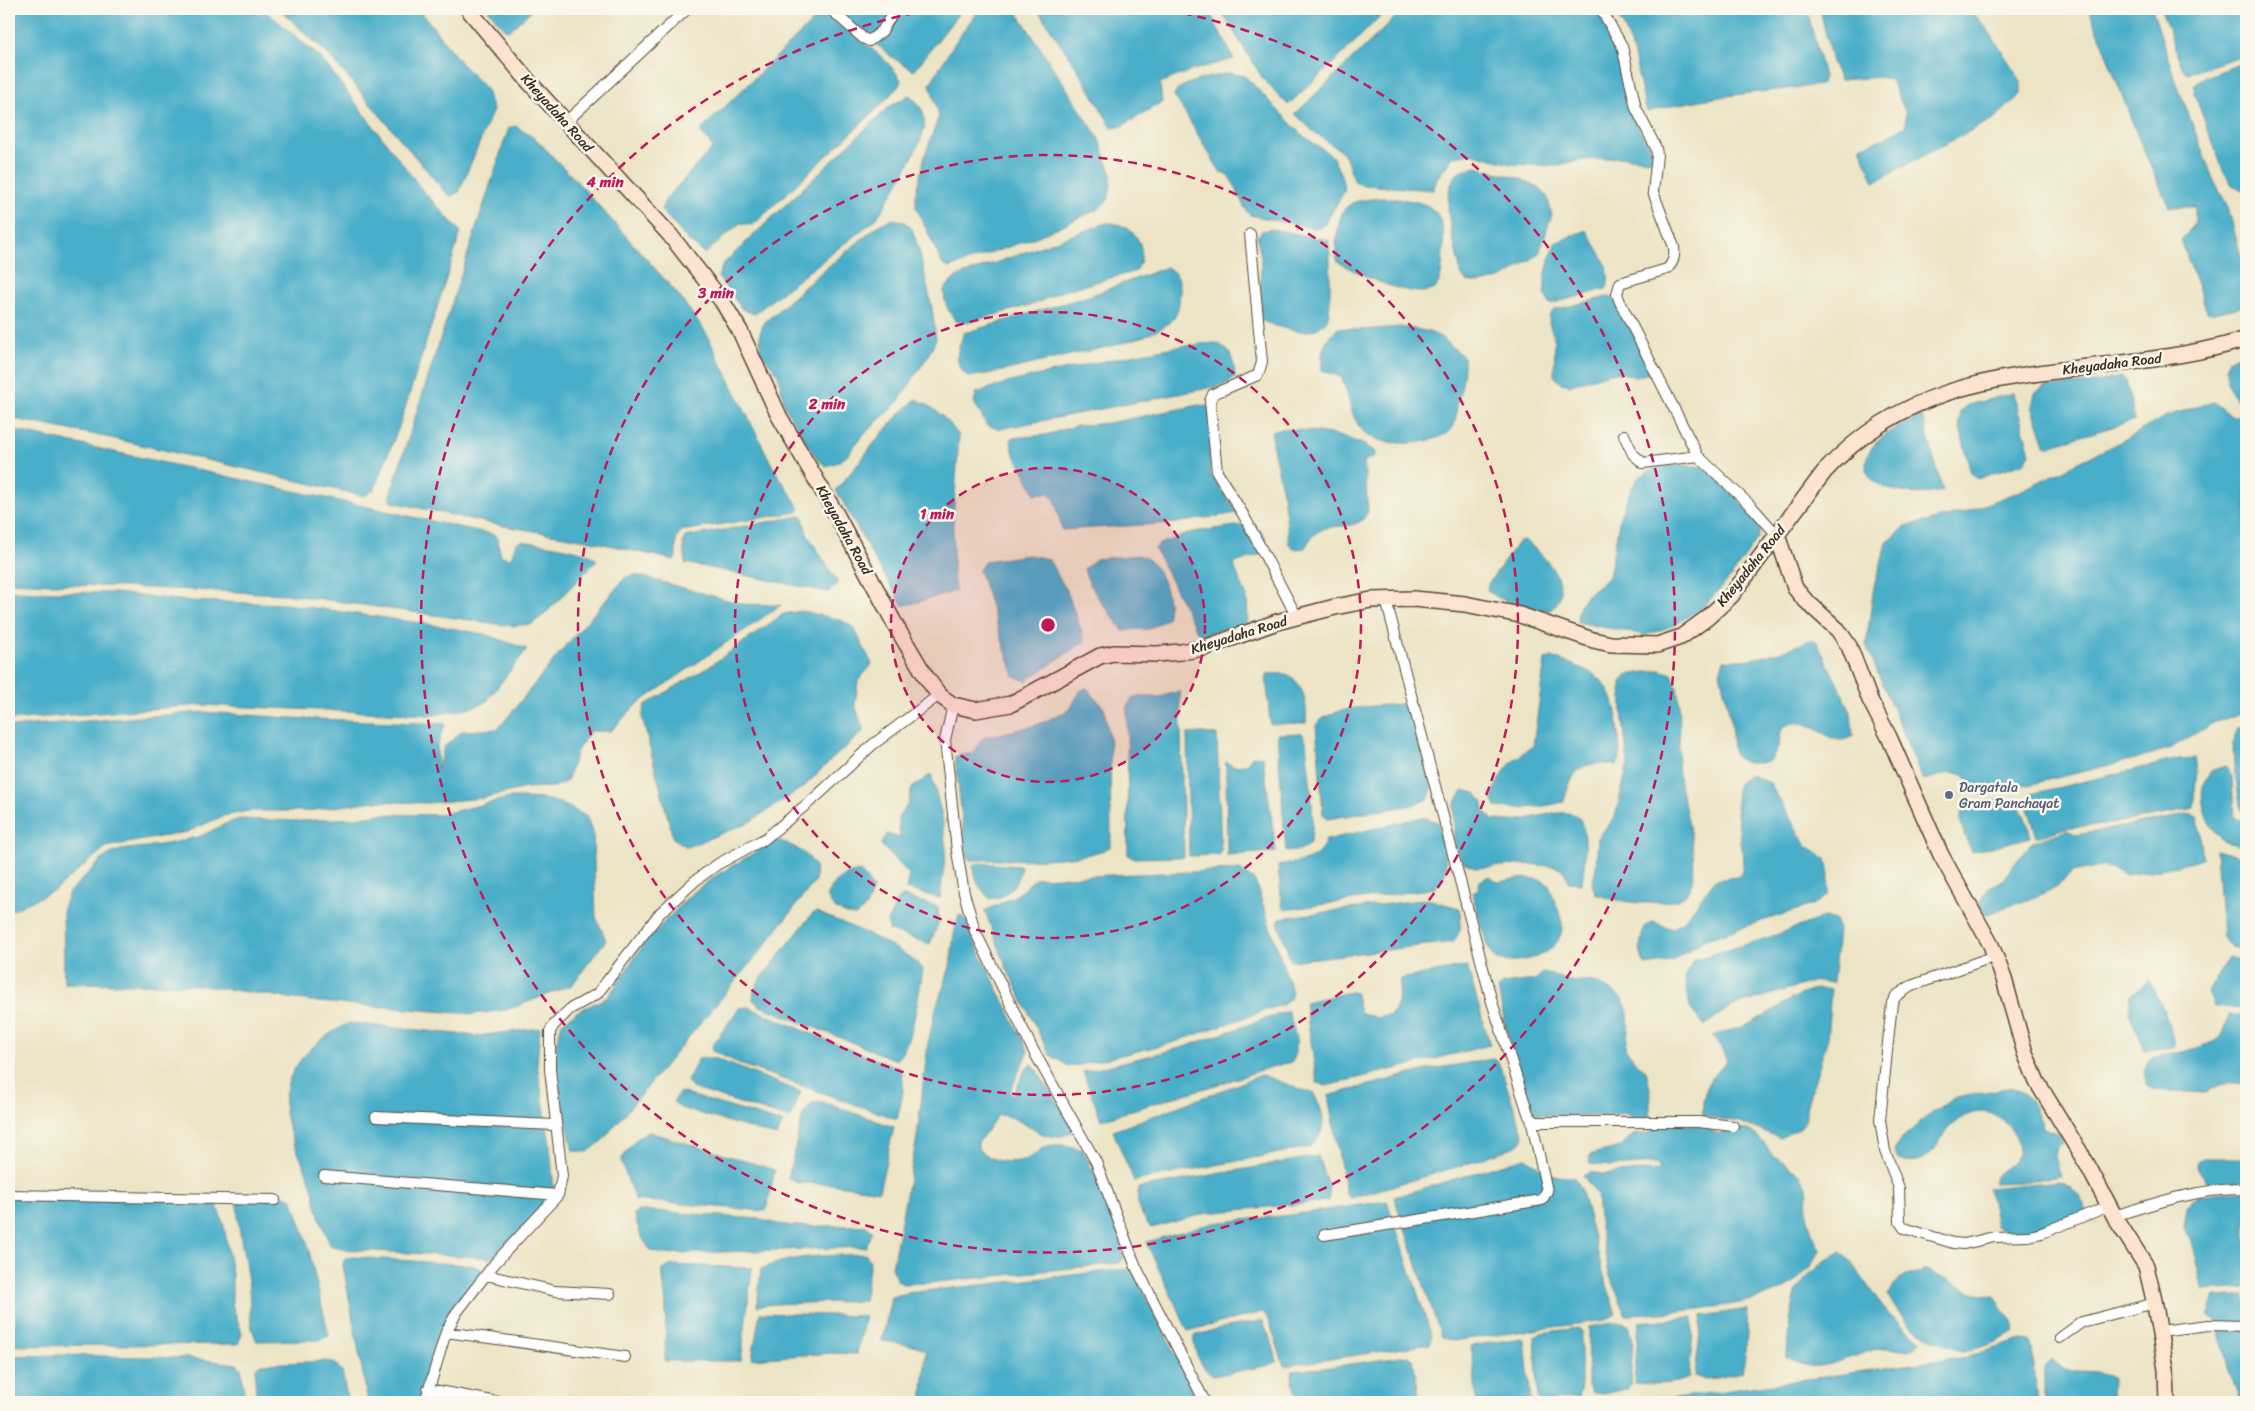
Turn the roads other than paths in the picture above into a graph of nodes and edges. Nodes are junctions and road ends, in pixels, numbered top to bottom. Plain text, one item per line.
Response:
1 (468, 9) edge
2 (687, 9) edge
3 (830, 9) edge
4 (895, 9) edge
5 (1602, 9) edge
6 (566, 122) junction
7 (1250, 234) dead end
8 (2246, 339) edge
9 (1624, 435) dead end
10 (1698, 456) junction
11 (1777, 535) junction
12 (1386, 600) junction
13 (1297, 617) junction
14 (935, 698) junction
15 (950, 716) junction
16 (1995, 956) junction
17 (376, 1117) dead end
18 (1531, 1119) junction
19 (555, 1125) junction
20 (1733, 1126) dead end
21 (324, 1176) dead end
22 (2246, 1189) edge
23 (9, 1195) edge
24 (558, 1196) junction
25 (275, 1200) dead end
26 (2112, 1211) junction
27 (1324, 1235) dead end
28 (486, 1275) junction
29 (610, 1294) dead end
30 (2155, 1303) junction
31 (2246, 1326) edge
32 (2160, 1331) junction
33 (446, 1332) junction
34 (2060, 1338) dead end
35 (625, 1357) dead end
36 (428, 1389) junction
37 (425, 1402) edge
38 (497, 1402) edge
39 (1205, 1402) edge
40 (2167, 1402) edge

1 - 6 main road, Kheyadaha Road
2 - 6 street
3 - 4 street
5 - 10 street
6 - 14 main road, Kheyadaha Road
7 - 13 street
8 - 11 main road, Kheyadaha Road
9 - 10 street
10 - 11 street
11 - 12 main road, Kheyadaha Road
11 - 16 main road
12 - 13 main road, Kheyadaha Road
12 - 18 street
13 - 15 main road, Kheyadaha Road
14 - 15 main road, Kheyadaha Road
14 - 19 street
15 - 39 street
16 - 26 main road
16 - 26 street
17 - 19 street
18 - 20 street
18 - 27 street
19 - 24 street
21 - 24 street
22 - 26 street
23 - 25 street
24 - 28 street
26 - 30 main road
28 - 29 street
28 - 33 street
30 - 32 main road
30 - 34 street
31 - 32 street
32 - 40 main road
33 - 35 street
33 - 36 street
36 - 37 street
36 - 38 street

